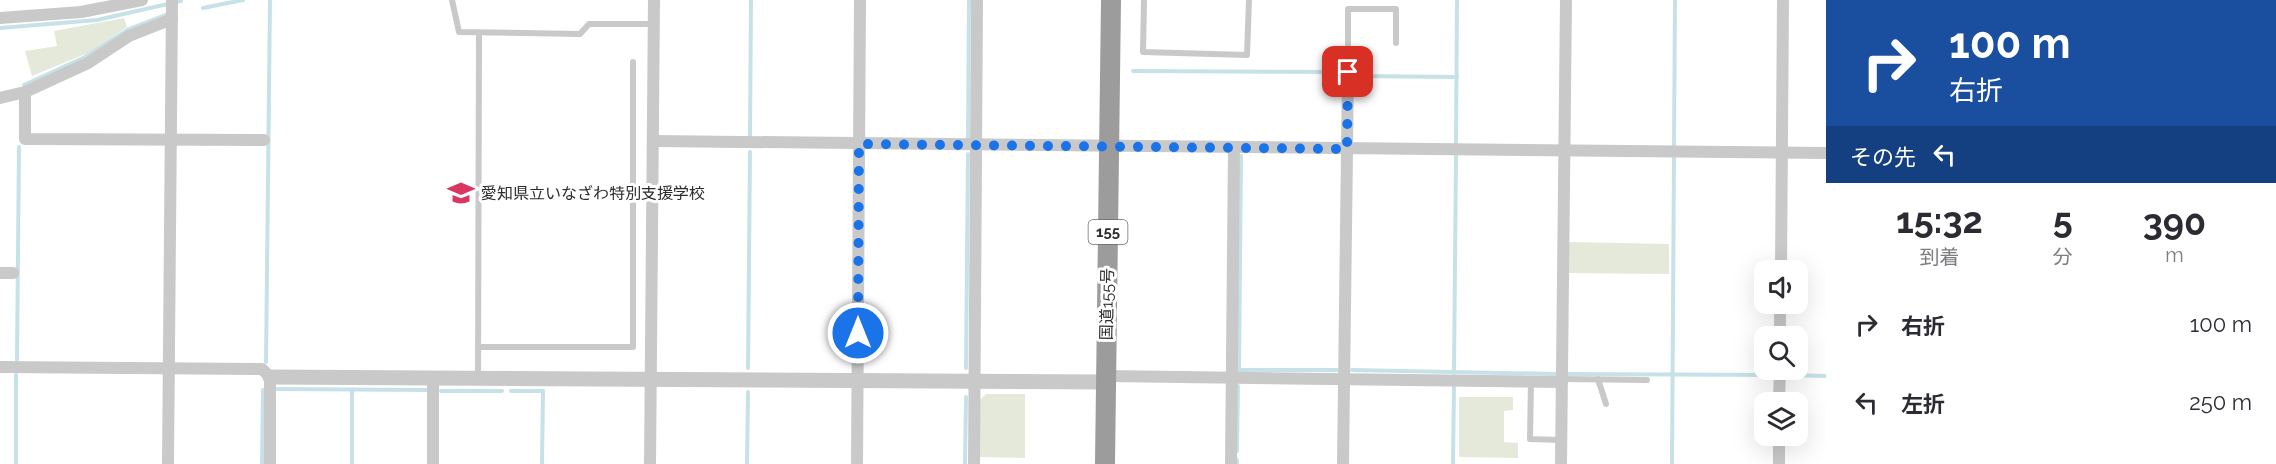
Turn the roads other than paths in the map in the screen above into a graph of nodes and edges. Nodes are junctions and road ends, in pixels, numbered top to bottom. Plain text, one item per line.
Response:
1 (142, 0) edge
2 (172, 0) edge
3 (452, 0) edge
4 (654, 0) edge
5 (860, 0) edge
6 (977, 0) edge
7 (1111, 0) edge
8 (1144, 0) edge
9 (1249, 0) edge
10 (1566, 0) edge
11 (1783, 0) edge
12 (81, 6) edge
13 (0, 18) edge
14 (172, 18) junction
15 (654, 24) junction
16 (479, 33) junction
17 (1396, 43) dead end
18 (633, 63) dead end
19 (1348, 72) joint
20 (26, 92) junction
21 (0, 98) edge
22 (171, 139) junction
23 (264, 140) dead end
24 (653, 141) junction
25 (859, 144) junction
26 (976, 146) junction
27 (1108, 147) junction
28 (1234, 148) junction
29 (1347, 149) junction
30 (1564, 151) junction
31 (1782, 153) junction
32 (1826, 153) edge
33 (1781, 260) edge
34 (478, 347) junction
35 (0, 367) edge
36 (169, 369) junction
37 (270, 377) junction
38 (434, 378) junction
39 (478, 378) junction
40 (1232, 378) junction
41 (651, 379) junction
42 (1106, 379) junction
43 (1344, 379) junction
44 (1598, 379) junction
45 (1562, 380) junction
46 (1647, 380) dead end
47 (858, 381) junction
48 (974, 381) junction
49 (1531, 381) junction
50 (1606, 404) dead end
51 (1561, 440) junction
52 (1779, 446) edge
53 (168, 464) edge
54 (270, 464) edge
55 (433, 464) edge
56 (650, 464) edge
57 (857, 464) edge
58 (974, 464) edge
59 (1105, 464) edge
60 (1231, 464) edge
61 (1343, 464) edge
62 (1561, 464) edge
63 (1779, 464) edge

1 - 12 street
2 - 14 street
3 - 16 lane
4 - 15 street
5 - 25 street
6 - 26 street
7 - 27 highway, 国道155号 / 155
8 - 9 lane
10 - 30 street
11 - 31 street
12 - 13 street
14 - 20 street
14 - 22 street
15 - 16 lane
15 - 24 street
16 - 34 lane
17 - 19 lane
18 - 34 lane
19 - 29 street
20 - 21 street
20 - 22 street
22 - 23 street
22 - 36 street
24 - 25 street
24 - 41 street
25 - 26 street
25 - 47 street
26 - 27 street
26 - 48 street
27 - 28 street
27 - 42 highway, 国道155号 / 155
28 - 29 street
28 - 40 street
29 - 30 street
29 - 43 street
30 - 31 street
30 - 45 street
31 - 32 street
31 - 33 street
34 - 39 lane
35 - 36 street
36 - 37 street
36 - 53 street
37 - 38 street
37 - 54 street
38 - 39 street
38 - 55 street
39 - 41 street
40 - 42 street
40 - 43 street
40 - 60 street
41 - 47 street
41 - 56 street
42 - 48 street
42 - 59 highway, 国道155号 / 155
43 - 49 street
43 - 61 street
44 - 45 lane
44 - 46 lane
44 - 50 lane
45 - 49 street
45 - 51 street
47 - 48 street
47 - 57 street
48 - 58 street
49 - 51 lane
51 - 62 street
52 - 63 street

